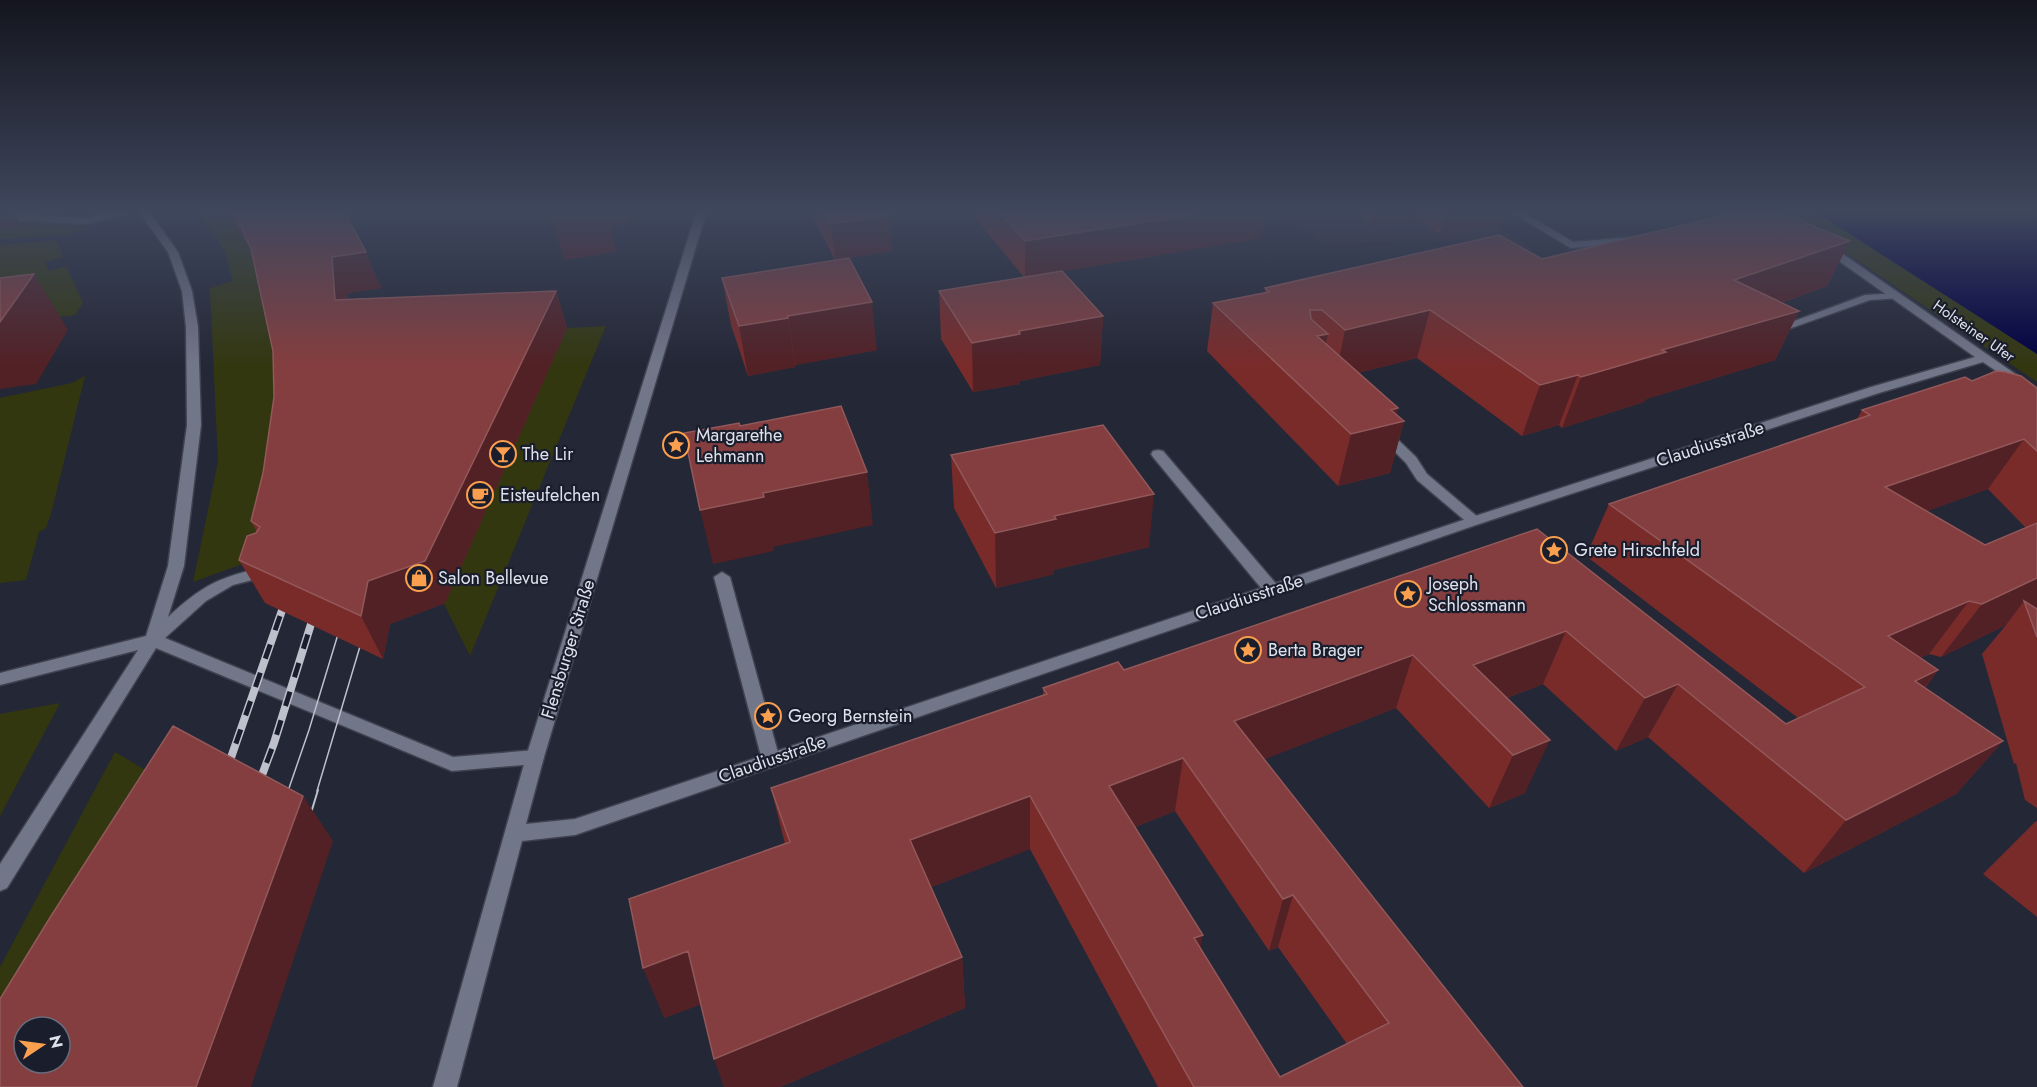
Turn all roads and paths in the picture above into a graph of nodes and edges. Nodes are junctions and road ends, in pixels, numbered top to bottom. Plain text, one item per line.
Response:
1 (177, 264) edge
2 (686, 264) edge
3 (1850, 264) edge
4 (1897, 296) junction
5 (1773, 331) edge
6 (1985, 358) junction
7 (2037, 395) edge
8 (1376, 428) edge
9 (1158, 454) dead end
10 (1474, 521) junction
11 (274, 570) edge
12 (722, 577) dead end
13 (1272, 590) junction
14 (153, 640) junction
15 (0, 679) edge
16 (536, 757) junction
17 (771, 760) junction
18 (514, 834) junction
19 (0, 882) edge
20 (446, 1087) edge

1 - 14 street
2 - 16 street, Flensburger Straße
3 - 4 street, Holsteiner Ufer
4 - 5 street
4 - 6 street, Holsteiner Ufer
6 - 7 street, Holsteiner Ufer
6 - 10 street, Claudiusstraße
8 - 10 street
9 - 13 street
10 - 13 street, Claudiusstraße
11 - 14 street
12 - 17 street
13 - 17 street, Claudiusstraße
14 - 15 street
14 - 16 street
14 - 19 street
16 - 18 street, Flensburger Straße
17 - 18 street, Claudiusstraße
18 - 20 street, Flensburger Straße

